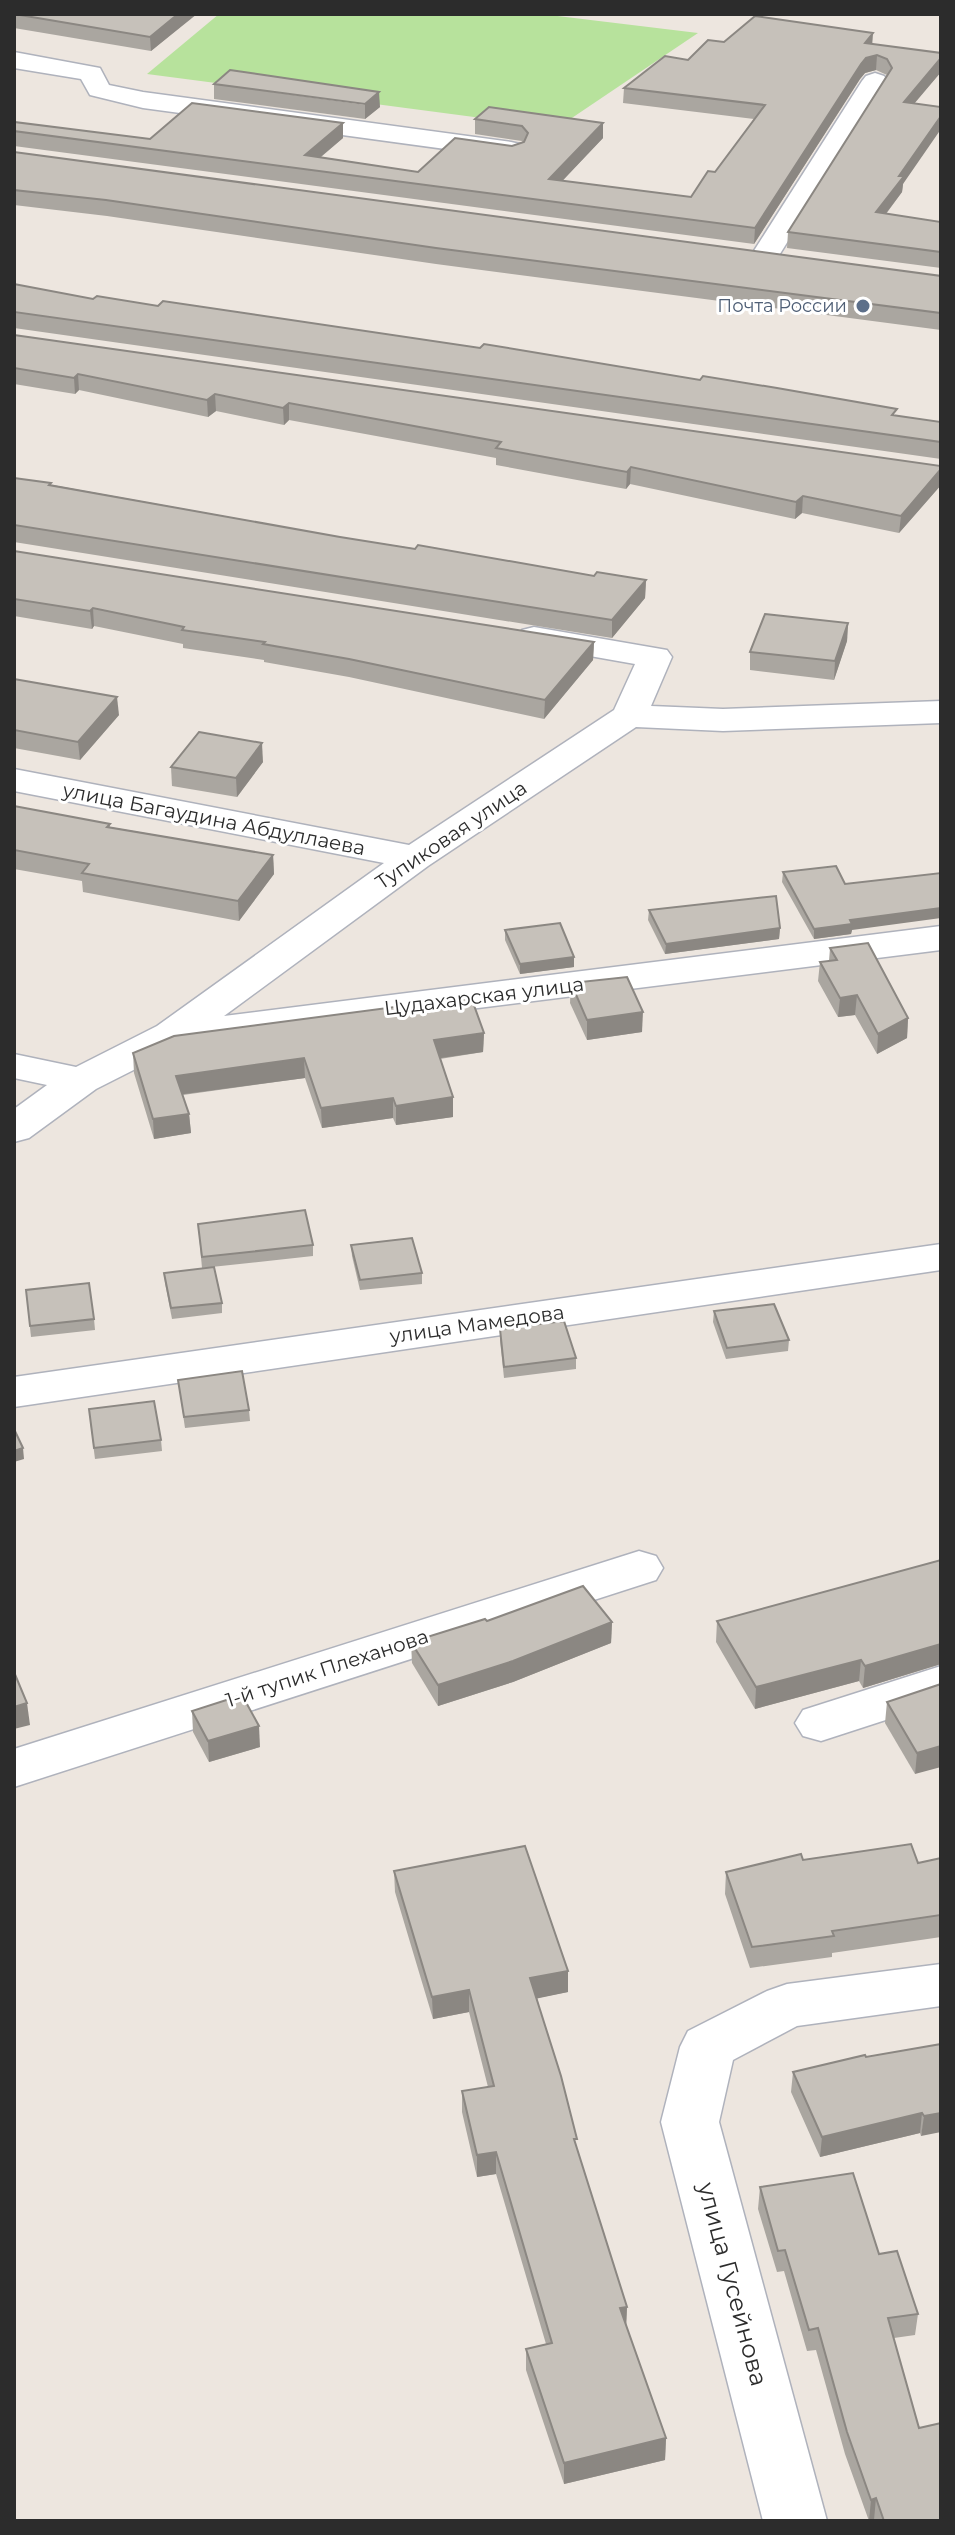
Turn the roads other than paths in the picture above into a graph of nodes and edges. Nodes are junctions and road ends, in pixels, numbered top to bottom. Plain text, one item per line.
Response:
1 (14, 60) edge
2 (875, 81) dead end
3 (512, 150) edge
4 (732, 253) edge
5 (764, 257) junction
6 (793, 261) edge
7 (498, 632) edge
8 (941, 712) edge
9 (629, 716) junction
10 (14, 780) edge
11 (415, 858) junction
12 (941, 938) edge
13 (248, 978) junction
14 (283, 1021) junction
15 (171, 1035) junction
16 (14, 1066) edge
17 (81, 1080) junction
18 (14, 1129) edge
19 (941, 1257) edge
20 (14, 1392) edge
21 (639, 1568) dead end
22 (941, 1684) edge
23 (821, 1723) dead end
24 (14, 1768) edge
25 (941, 1985) edge
26 (795, 2521) edge

1 - 3 street
2 - 5 street
4 - 5 street
5 - 6 street
7 - 9 street
8 - 9 street
9 - 11 street, Тупиковая улица
10 - 11 street, улица Багаудина Абдуллаева
11 - 13 street, Тупиковая улица
12 - 14 street, Цудахарская улица
13 - 14 street
13 - 15 street, Тупиковая улица
14 - 15 street, Цудахарская улица
15 - 17 street, Тупиковая улица
16 - 17 street
17 - 18 street, Тупиковая улица
19 - 20 street, улица Мамедова
21 - 24 street, 1-й тупик Плеханова
22 - 23 street
25 - 26 street, улица Гусейнова

